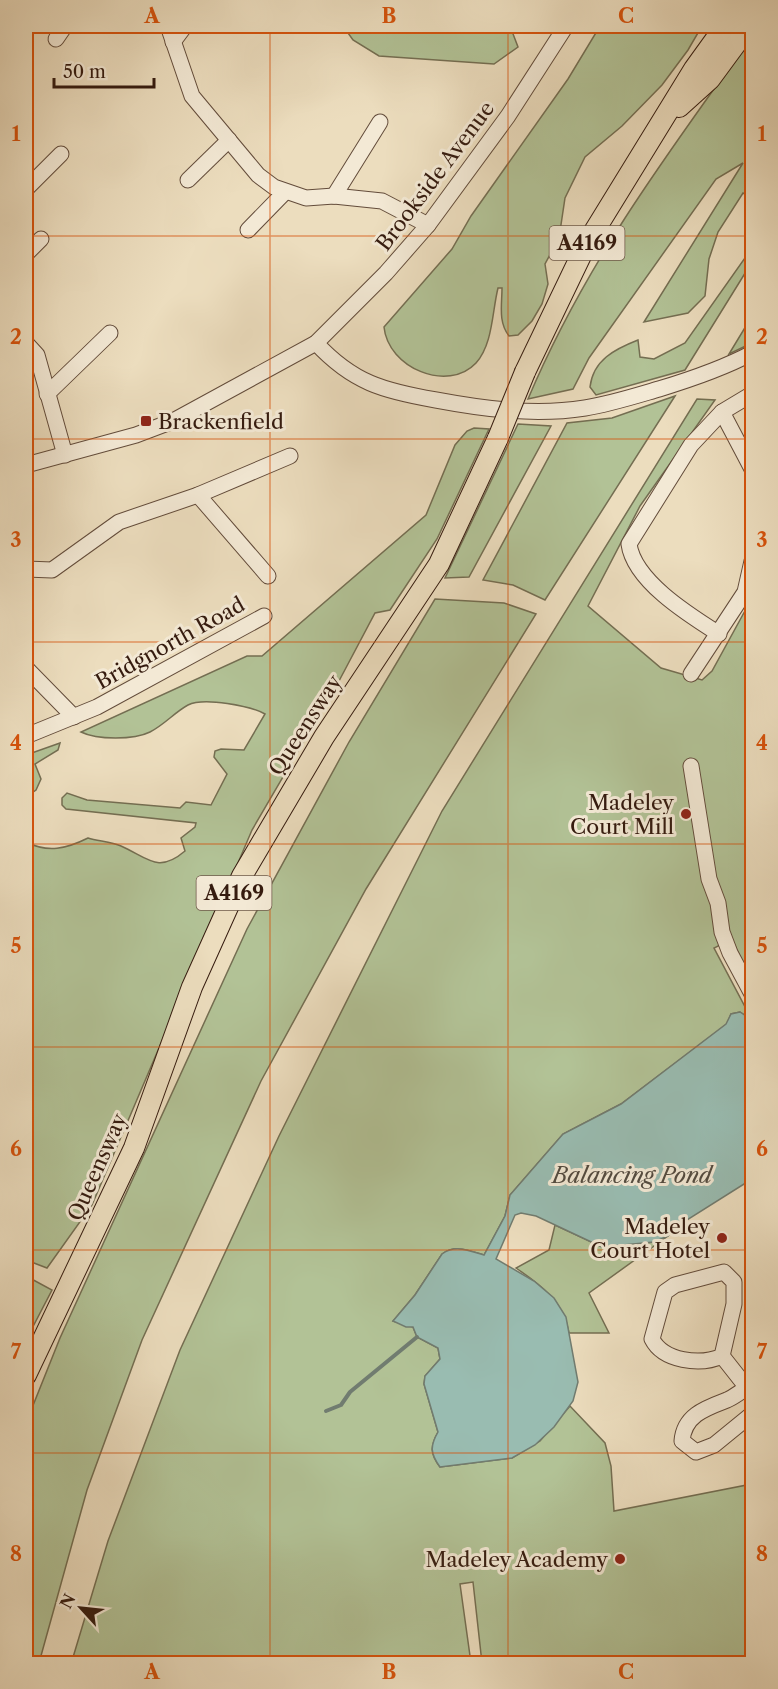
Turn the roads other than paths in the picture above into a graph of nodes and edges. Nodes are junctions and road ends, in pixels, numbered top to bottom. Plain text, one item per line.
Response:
1 (65, 26) edge
2 (168, 26) edge
3 (185, 26) edge
4 (566, 26) edge
5 (725, 26) edge
6 (749, 26) edge
7 (56, 39) dead end
8 (173, 42) junction
9 (664, 121) junction
10 (381, 122) dead end
11 (229, 140) junction
12 (61, 154) dead end
13 (188, 180) dead end
14 (26, 189) edge
15 (285, 192) junction
16 (334, 196) junction
17 (428, 225) junction
18 (248, 230) dead end
19 (41, 239) dead end
20 (26, 254) edge
21 (110, 333) dead end
22 (26, 343) edge
23 (316, 343) junction
24 (753, 353) edge
25 (47, 393) junction
26 (753, 394) edge
27 (722, 412) junction
28 (65, 455) junction
29 (290, 456) dead end
30 (26, 465) edge
31 (753, 470) edge
32 (198, 495) junction
33 (753, 561) edge
34 (26, 569) edge
35 (268, 576) dead end
36 (264, 616) dead end
37 (718, 634) junction
38 (26, 668) edge
39 (691, 674) dead end
40 (74, 717) junction
41 (26, 736) edge
42 (692, 766) dead end
43 (753, 994) edge
44 (722, 1356) junction
45 (26, 1375) edge
46 (750, 1391) edge
47 (753, 1414) edge

1 - 7 street
2 - 8 street
3 - 8 street
4 - 17 street, Brookside Avenue
5 - 9 main road, Queensway / A4169
6 - 9 main road, Queensway / A4169
8 - 11 street
9 - 45 main road, Queensway / A4169, bridge
10 - 16 street
11 - 13 street
11 - 15 street
12 - 14 street
15 - 16 street
15 - 18 street
16 - 17 street
17 - 23 street, Brookside Avenue
19 - 20 street
21 - 25 street
22 - 25 street
23 - 24 street
23 - 28 street, Brookside Avenue
25 - 28 street
26 - 27 street
27 - 31 street
27 - 37 street
28 - 30 street, Brookside Avenue
29 - 32 street
32 - 34 street
32 - 35 street
33 - 37 street
36 - 40 street, Bridgnorth Road
37 - 39 street
38 - 40 street
40 - 41 street, Bridgnorth Road
42 - 43 street
44 - 44 street
44 - 46 street
46 - 47 street

